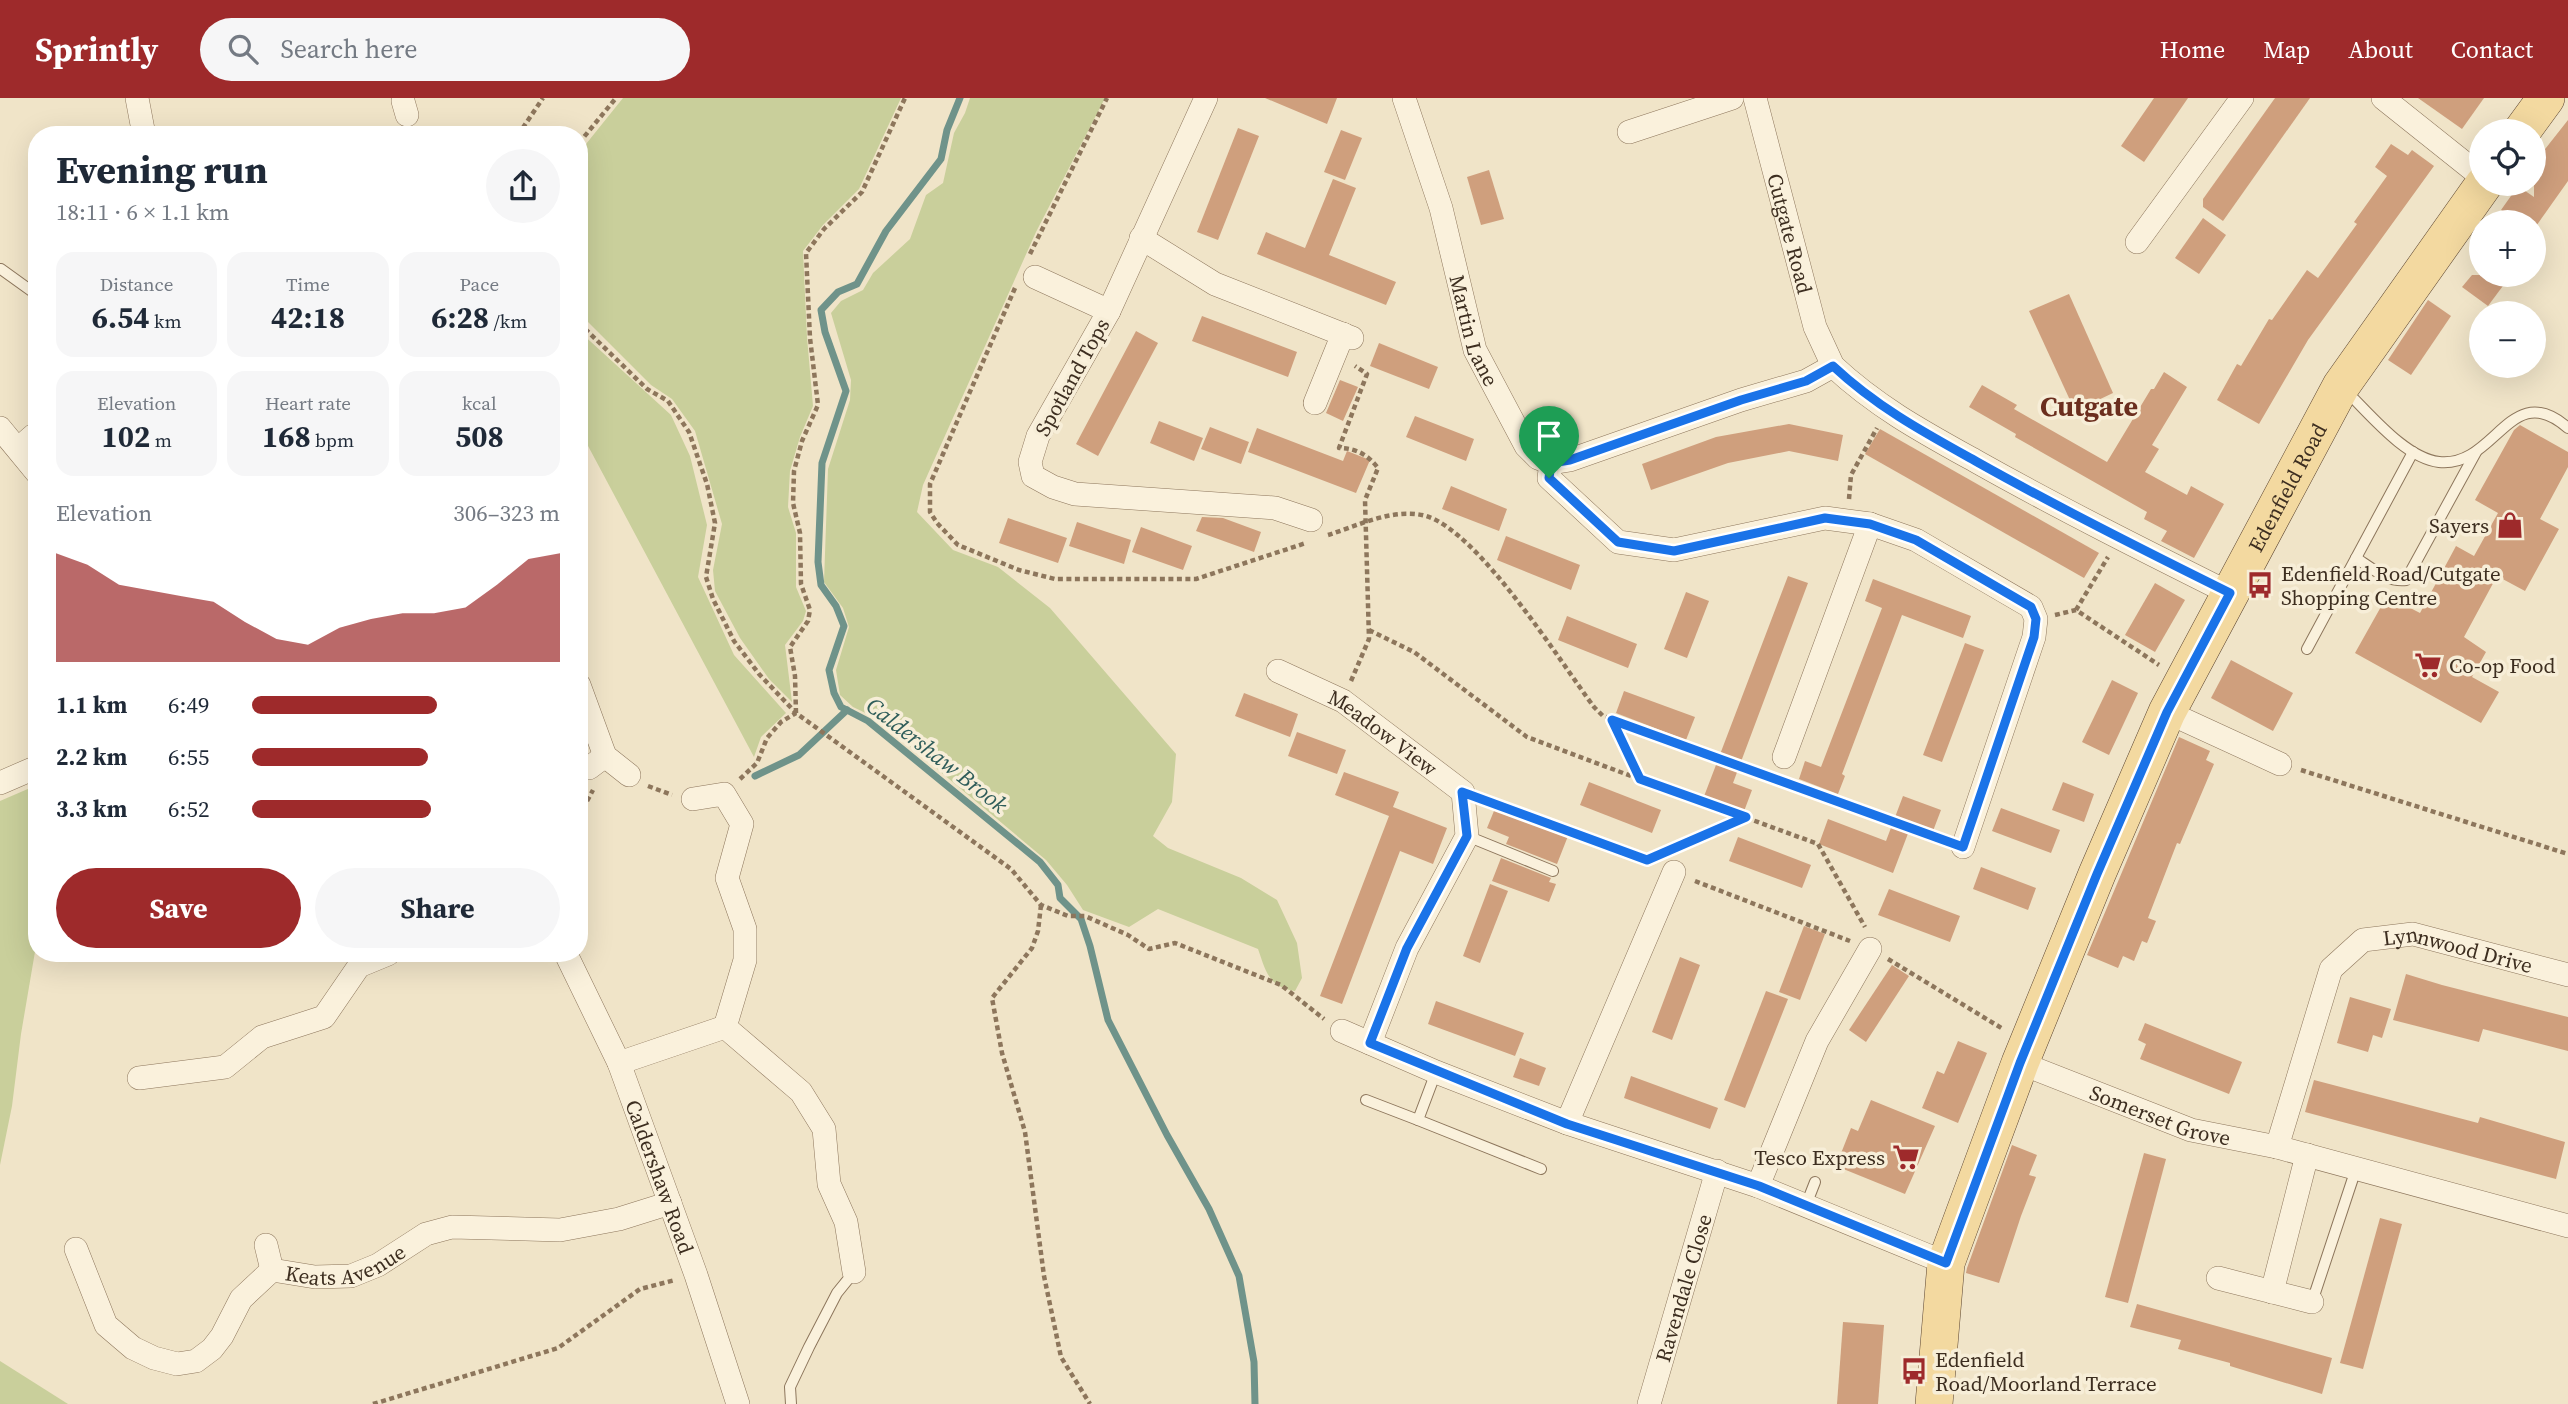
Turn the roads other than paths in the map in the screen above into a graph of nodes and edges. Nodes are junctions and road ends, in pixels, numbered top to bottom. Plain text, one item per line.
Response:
1 (137, 98) edge
2 (1206, 98) edge
3 (1404, 98) edge
4 (1731, 98) edge
5 (1755, 98) edge
6 (2242, 98) edge
7 (2384, 98) edge
8 (2546, 98) edge
9 (2531, 119) edge
10 (142, 126) edge
11 (1629, 132) dead end
12 (2469, 167) edge
13 (2476, 196) edge
14 (1141, 239) junction
15 (2137, 242) dead end
16 (1, 269) edge
17 (1027, 272) road end
18 (28, 288) edge
19 (1109, 311) junction
20 (1833, 366) junction
21 (2341, 386) junction
22 (1315, 403) dead end
23 (0, 428) edge
24 (2568, 428) edge
25 (28, 448) edge
26 (2413, 452) junction
27 (2476, 452) junction
28 (1551, 463) junction
29 (1870, 524) junction
30 (1312, 534) road end
31 (2356, 558) junction
32 (2230, 593) junction
33 (2307, 649) dead end
34 (1278, 671) dead end
35 (2175, 696) junction
36 (588, 724) edge
37 (1784, 757) dead end
38 (2280, 764) road end
39 (28, 771) edge
40 (629, 775) road end
41 (0, 783) edge
42 (693, 799) road end
43 (1467, 836) junction
44 (1963, 847) road end
45 (1668, 859) road end
46 (1553, 871) dead end
47 (1875, 951) road end
48 (369, 962) edge
49 (570, 962) edge
50 (2568, 975) edge
51 (725, 1027) junction
52 (1342, 1031) road end
53 (1370, 1043) junction
54 (2024, 1053) junction
55 (619, 1063) junction
56 (1436, 1072) junction
57 (139, 1078) dead end
58 (1366, 1100) dead end
59 (1418, 1120) junction
60 (1567, 1124) junction
61 (2277, 1147) junction
62 (2307, 1155) junction
63 (1541, 1169) dead end
64 (2356, 1169) junction
65 (1717, 1171) junction
66 (1815, 1182) dead end
67 (1759, 1186) junction
68 (670, 1203) junction
69 (1806, 1205) junction
70 (2568, 1226) edge
71 (266, 1245) dead end
72 (76, 1249) dead end
73 (1946, 1263) junction
74 (272, 1270) junction
75 (854, 1272) joint
76 (2218, 1278) dead end
77 (2272, 1292) junction
78 (2312, 1303) joint
79 (738, 1404) edge
80 (791, 1404) edge
81 (1649, 1404) edge
82 (1934, 1404) edge

1 - 10 street
2 - 14 street, Spotland Tops
3 - 28 street, Martin Lane
4 - 11 street
5 - 20 street, Cutgate Road
6 - 15 street
7 - 12 street
8 - 9 main road
13 - 21 main road, Edenfield Road
14 - 19 street, Spotland Tops
14 - 22 street
16 - 18 lane
17 - 19 street
19 - 30 street, Spotland Tops
20 - 28 street
20 - 32 street
21 - 26 lane
21 - 32 main road, Edenfield Road
23 - 25 street
24 - 27 lane
26 - 27 lane
26 - 31 lane
27 - 31 lane
28 - 29 street, Martin Lane
29 - 37 street
29 - 44 street, Martin Lane
31 - 33 lane
32 - 35 main road, Edenfield Road
34 - 43 street, Meadow View
35 - 38 street
35 - 54 main road, Edenfield Road
36 - 40 street
39 - 41 street
42 - 51 street
43 - 46 lane
43 - 53 street
45 - 60 street
47 - 67 street
48 - 57 street
49 - 55 street, Caldershaw Road
50 - 61 street, Lynnwood Drive
51 - 55 street
51 - 75 street
52 - 53 street
53 - 56 street
54 - 61 street, Somerset Grove
54 - 73 main road, Edenfield Road
55 - 68 street, Caldershaw Road
56 - 59 lane
56 - 60 street
58 - 59 lane
59 - 63 lane
60 - 65 street
61 - 62 street, Somerset Grove
62 - 64 street, Somerset Grove
62 - 77 street
64 - 70 street, Somerset Grove
64 - 78 lane
65 - 67 street
65 - 81 street, Ravendale Close
66 - 69 lane
67 - 69 street
68 - 74 street, Keats Avenue
68 - 79 street, Caldershaw Road
69 - 73 street
71 - 74 street
72 - 74 street, Keats Avenue
73 - 82 main road, Edenfield Road
75 - 80 lane
76 - 77 street
77 - 78 street

